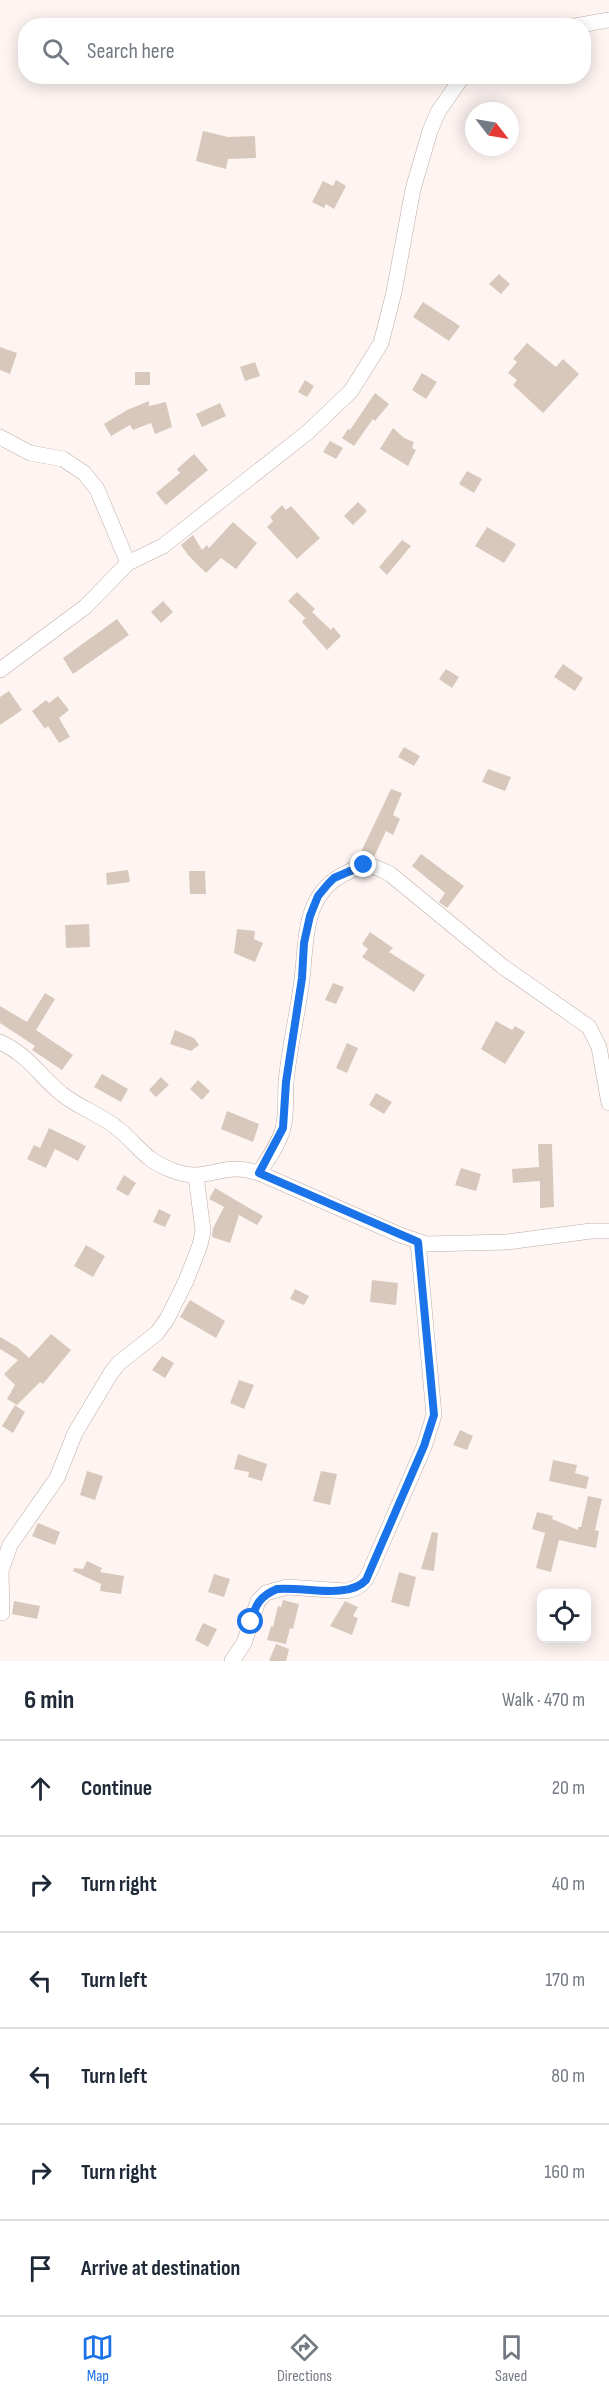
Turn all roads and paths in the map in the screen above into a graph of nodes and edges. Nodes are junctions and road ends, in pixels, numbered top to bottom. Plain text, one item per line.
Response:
1 (609, 20) edge
2 (591, 23) edge
3 (457, 84) edge
4 (0, 437) edge
5 (128, 563) junction
6 (0, 670) edge
7 (0, 1042) edge
8 (609, 1102) edge
9 (259, 1173) junction
10 (196, 1176) junction
11 (609, 1232) edge
12 (418, 1242) junction
13 (2, 1613) dead end
14 (232, 1661) edge

1 - 2 street
3 - 5 street
4 - 5 street
5 - 6 street
7 - 10 street
8 - 9 street
9 - 10 street
9 - 12 street
10 - 13 street
11 - 12 street
12 - 14 street

